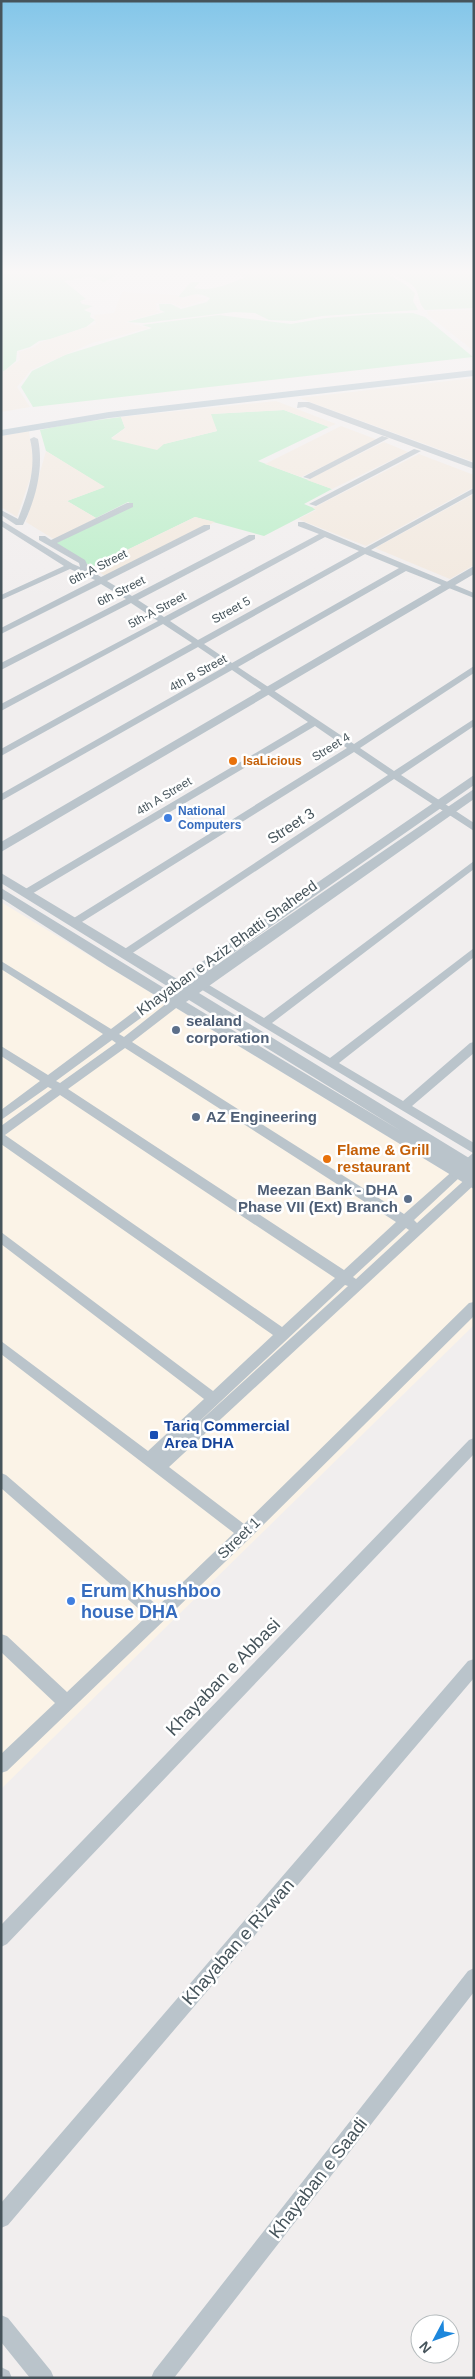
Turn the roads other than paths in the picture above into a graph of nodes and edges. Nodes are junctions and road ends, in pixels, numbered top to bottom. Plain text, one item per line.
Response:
1 (330, 382) edge
2 (396, 382) edge
3 (1, 423) edge
4 (1, 433) edge
5 (385, 438) junction
6 (34, 439) dead end
7 (417, 450) junction
8 (474, 466) edge
9 (474, 471) edge
10 (307, 478) dead end
11 (474, 490) edge
12 (314, 504) dead end
13 (130, 505) dead end
14 (1, 512) edge
15 (1, 522) edge
16 (20, 523) junction
17 (301, 524) dead end
18 (207, 527) dead end
19 (325, 534) junction
20 (252, 537) dead end
21 (51, 543) junction
22 (364, 551) junction
23 (70, 566) junction
24 (405, 568) junction
25 (474, 569) edge
26 (87, 572) junction
27 (474, 579) edge
28 (100, 580) junction
29 (452, 587) junction
30 (474, 596) edge
31 (1, 598) edge
32 (131, 599) junction
33 (163, 620) junction
34 (1, 631) edge
35 (197, 643) junction
36 (1, 666) edge
37 (234, 667) junction
38 (474, 669) edge
39 (272, 692) junction
40 (1, 708) edge
41 (316, 721) junction
42 (474, 722) edge
43 (355, 747) junction
44 (1, 752) edge
45 (396, 775) junction
46 (474, 779) edge
47 (474, 793) edge
48 (1, 798) edge
49 (443, 807) junction
50 (474, 828) edge
51 (1, 848) edge
52 (1, 858) edge
53 (474, 864) edge
54 (1, 877) edge
55 (1, 892) edge
56 (26, 893) junction
57 (73, 923) junction
58 (474, 951) edge
59 (124, 954) junction
60 (1, 964) edge
61 (200, 984) junction
62 (176, 995) junction
63 (265, 1022) junction
64 (111, 1034) junction
65 (124, 1043) junction
66 (474, 1046) edge
67 (1, 1050) edge
68 (331, 1063) junction
69 (49, 1081) junction
70 (61, 1088) junction
71 (404, 1107) junction
72 (1, 1116) edge
73 (1, 1132) edge
74 (1, 1138) edge
75 (474, 1148) edge
76 (470, 1172) edge
77 (406, 1221) junction
78 (419, 1230) junction
79 (1, 1237) edge
80 (344, 1277) junction
81 (357, 1286) junction
82 (474, 1307) edge
83 (282, 1334) junction
84 (1, 1346) edge
85 (213, 1398) junction
86 (474, 1444) edge
87 (153, 1464) junction
88 (1, 1478) edge
89 (245, 1533) junction
90 (158, 1616) junction
91 (1, 1641) edge
92 (474, 1666) edge
93 (67, 1702) junction
94 (1, 1765) edge
95 (1, 1938) edge
96 (474, 1977) edge
97 (1, 2218) edge
98 (1, 2325) edge
99 (44, 2378) edge
100 (160, 2378) edge

1 - 3 main road
2 - 4 main road
5 - 7 street
5 - 8 street
5 - 10 street
6 - 16 street
7 - 9 street
7 - 12 street
11 - 22 street, Street 5
13 - 21 street
14 - 16 street
15 - 23 street
16 - 21 street
17 - 19 street
18 - 28 street, 6th-A Street
19 - 22 street
19 - 33 street, 5th-A Street
20 - 32 street, 6th Street
21 - 26 street
22 - 24 street
22 - 35 street, Street 5
23 - 26 street
23 - 31 street
24 - 29 street
24 - 37 street, 4th B Street
25 - 29 street
26 - 28 street
27 - 29 street
28 - 32 street
28 - 34 street, 6th-A Street
29 - 30 street
29 - 39 street
32 - 33 street
32 - 36 street, 6th Street
33 - 35 street
33 - 40 street, 5th-A Street
35 - 37 street
35 - 44 street, Street 5
37 - 39 street
37 - 48 street, 4th B Street
38 - 43 street, Street 4
39 - 41 street
39 - 51 street
39 - 52 street
41 - 43 street
41 - 56 street, 4th A Street
42 - 45 street, Street 3
43 - 45 street
43 - 57 street, Street 4
45 - 49 street
45 - 59 street, Street 3
46 - 49 street, Khayaban e Aziz Bhatti Shaheed
47 - 49 street, Khayaban e Aziz Bhatti Shaheed
49 - 50 street
49 - 61 street, Khayaban e Aziz Bhatti Shaheed
49 - 62 street, Khayaban e Aziz Bhatti Shaheed
53 - 63 street
54 - 56 street
55 - 62 street
56 - 57 street
57 - 59 street
58 - 68 street
59 - 62 street
60 - 64 street
61 - 62 street, Khayaban e Aziz Bhatti Shaheed
61 - 63 street
62 - 64 street, Khayaban e Aziz Bhatti Shaheed
62 - 65 street, Khayaban e Aziz Bhatti Shaheed
62 - 76 street
63 - 68 street
64 - 65 street
64 - 69 street, Khayaban e Aziz Bhatti Shaheed
65 - 70 street, Khayaban e Aziz Bhatti Shaheed
65 - 77 street
66 - 71 street
67 - 69 street
68 - 71 street
69 - 70 street
69 - 72 street, Khayaban e Aziz Bhatti Shaheed
70 - 73 street, Khayaban e Aziz Bhatti Shaheed
70 - 80 street
71 - 75 street
74 - 83 street
76 - 77 street
76 - 78 street
77 - 78 street
77 - 80 street
78 - 81 street
79 - 85 street
80 - 81 street
80 - 83 street
81 - 87 street
82 - 89 street, Street 1
83 - 85 street
84 - 87 street
85 - 87 street
86 - 95 street, Khayaban e Abbasi
87 - 89 street
88 - 90 street
89 - 90 street, Street 1
90 - 93 street, Street 1
91 - 93 street
92 - 97 street, Khayaban e Rizwan
93 - 94 street, Street 1
96 - 100 street, Khayaban e Saadi
98 - 99 street

